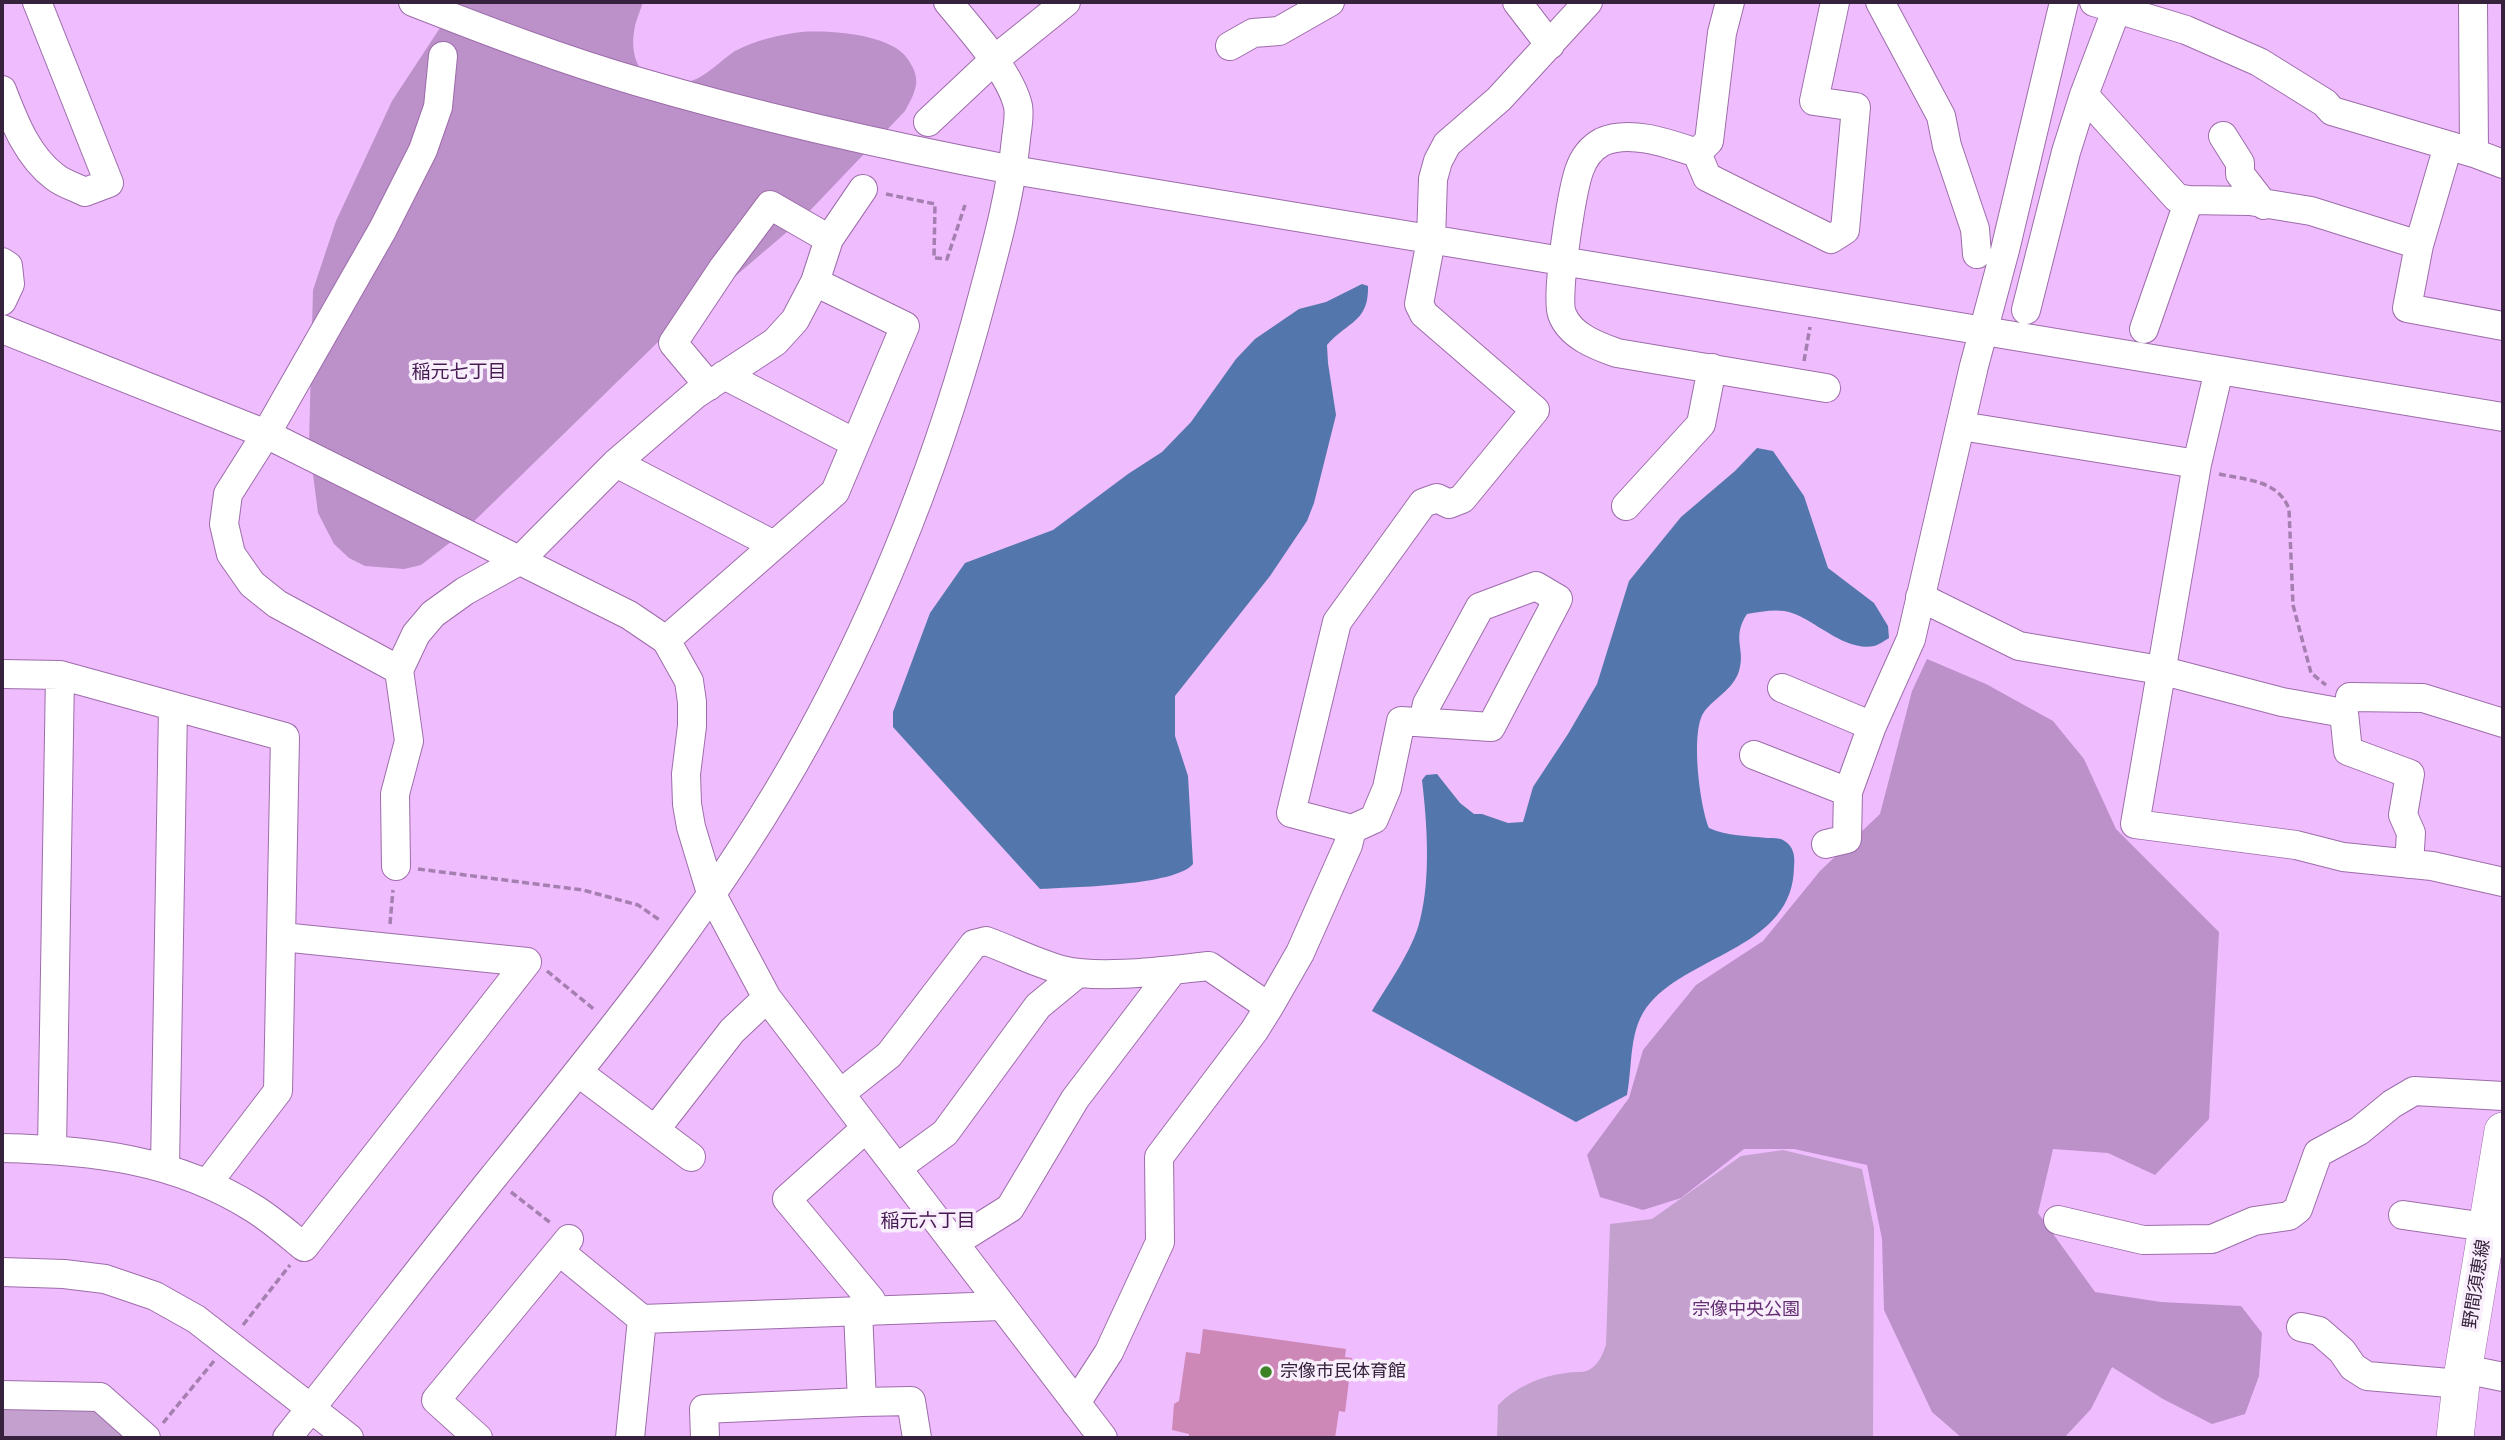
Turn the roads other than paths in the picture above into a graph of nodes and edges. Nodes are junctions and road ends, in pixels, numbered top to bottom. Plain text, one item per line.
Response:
1 (37, 2) edge
2 (948, 2) edge
3 (1066, 2) edge
4 (1331, 2) edge
5 (1517, 2) edge
6 (1588, 2) edge
7 (1730, 2) edge
8 (1835, 2) edge
9 (1880, 2) edge
10 (2064, 2) edge
11 (2473, 2) edge
12 (427, 4) edge
13 (2106, 5) edge
14 (1550, 45) junction
15 (1230, 46) dead end
16 (443, 56) dead end
17 (994, 60) junction
18 (2, 90) edge
19 (2084, 95) junction
20 (928, 122) dead end
21 (2223, 136) dead end
22 (2461, 149) junction
23 (1697, 153) junction
24 (2503, 164) edge
25 (1013, 170) junction
26 (863, 189) road end
27 (2189, 200) junction
28 (2263, 205) junction
29 (829, 239) junction
30 (1431, 240) junction
31 (2419, 245) junction
32 (1977, 254) dead end
33 (1563, 261) junction
34 (2, 262) edge
35 (815, 282) junction
36 (2, 301) edge
37 (2026, 310) dead end
38 (2503, 327) edge
39 (2, 329) edge
40 (2144, 329) dead end
41 (1984, 331) junction
42 (1712, 368) junction
43 (2219, 370) junction
44 (717, 381) junction
45 (1813, 386) road end
46 (2503, 417) edge
47 (1961, 426) junction
48 (266, 433) junction
49 (855, 443) junction
50 (616, 463) junction
51 (2196, 467) junction
52 (1626, 506) dead end
53 (774, 545) junction
54 (519, 561) junction
55 (1920, 597) junction
56 (666, 640) junction
57 (399, 670) junction
58 (2160, 670) junction
59 (2, 674) edge
60 (60, 675) junction
61 (1782, 688) dead end
62 (2350, 697) road end
63 (173, 707) junction
64 (1423, 722) junction
65 (2503, 723) edge
66 (1872, 726) junction
67 (1754, 755) dead end
68 (1848, 792) junction
69 (1352, 829) junction
70 (1826, 844) dead end
71 (2409, 864) junction
72 (396, 866) road end
73 (2503, 882) edge
74 (711, 894) junction
75 (282, 937) junction
76 (1172, 970) junction
77 (1078, 973) junction
78 (766, 998) junction
79 (1269, 1007) junction
80 (579, 1073) junction
81 (841, 1093) junction
82 (2503, 1096) edge
83 (865, 1129) junction
84 (655, 1130) junction
85 (2503, 1131) edge
86 (2, 1148) edge
87 (52, 1149) junction
88 (691, 1157) dead end
89 (165, 1167) junction
90 (897, 1168) junction
91 (207, 1184) junction
92 (2403, 1215) dead end
93 (2058, 1220) dead end
94 (2486, 1227) junction
95 (954, 1243) junction
96 (2, 1272) edge
97 (1001, 1306) junction
98 (865, 1311) junction
99 (642, 1319) junction
100 (2301, 1327) dead end
101 (2463, 1377) junction
102 (2503, 1377) edge
103 (2, 1395) edge
104 (862, 1402) junction
105 (1076, 1403) junction
106 (311, 1408) junction
107 (153, 1433) edge
108 (287, 1438) edge
109 (349, 1438) edge
110 (478, 1438) edge
111 (631, 1438) edge
112 (705, 1438) edge
113 (916, 1438) edge
114 (1103, 1438) edge
115 (2455, 1438) edge

1 - 18 street
2 - 17 street
3 - 17 street
4 - 15 street
5 - 14 street
6 - 14 street
7 - 23 street
8 - 23 street
9 - 32 street
10 - 41 street
11 - 22 street
12 - 25 street
13 - 19 street
13 - 22 street
14 - 30 street
16 - 48 street
17 - 20 street
17 - 25 street
19 - 27 street
19 - 37 street
21 - 28 street
22 - 24 street
22 - 31 street
23 - 33 street
25 - 30 street
25 - 74 street
26 - 29 street
27 - 28 street
27 - 40 street
28 - 31 street
29 - 35 street
29 - 44 street
30 - 33 street
30 - 69 street
31 - 38 street
33 - 41 street
33 - 42 street
34 - 36 street
35 - 44 street
35 - 49 street
39 - 48 street
41 - 43 street
41 - 47 street
42 - 45 street
42 - 52 street
43 - 46 street
43 - 51 street
44 - 49 street
44 - 50 street
47 - 51 street
47 - 55 street
48 - 54 street
48 - 57 street
49 - 53 street
50 - 53 street
50 - 54 street
51 - 58 street
53 - 56 street
54 - 56 street
54 - 57 street
55 - 58 street
55 - 66 street
56 - 74 street
57 - 72 street
58 - 71 street
58 - 71 street
59 - 60 street
60 - 63 street
60 - 87 street
61 - 66 street
62 - 65 street
63 - 75 street
63 - 89 street
64 - 64 street
64 - 69 street
66 - 68 street
67 - 68 street
68 - 70 street
69 - 79 street
71 - 73 street
74 - 78 street
74 - 80 street
75 - 91 street
75 - 91 street
76 - 77 street
76 - 79 street
76 - 95 street
77 - 81 street
77 - 90 street
78 - 81 street
78 - 84 street
79 - 105 street
80 - 84 street
80 - 106 street
81 - 83 street
82 - 93 street
83 - 90 street
83 - 98 street
84 - 88 street
85 - 94 main road, 野間須恵線
86 - 87 street
87 - 89 street
89 - 91 street
90 - 95 street
92 - 94 street
94 - 101 main road, 野間須恵線
95 - 97 street
96 - 106 street
97 - 98 street
97 - 105 street
98 - 99 street
98 - 104 street
99 - 110 street
99 - 111 street
100 - 101 street
101 - 102 street
101 - 115 main road, 野間須恵線
103 - 107 street
104 - 112 street
104 - 113 street
105 - 114 street
106 - 108 street
106 - 109 street

